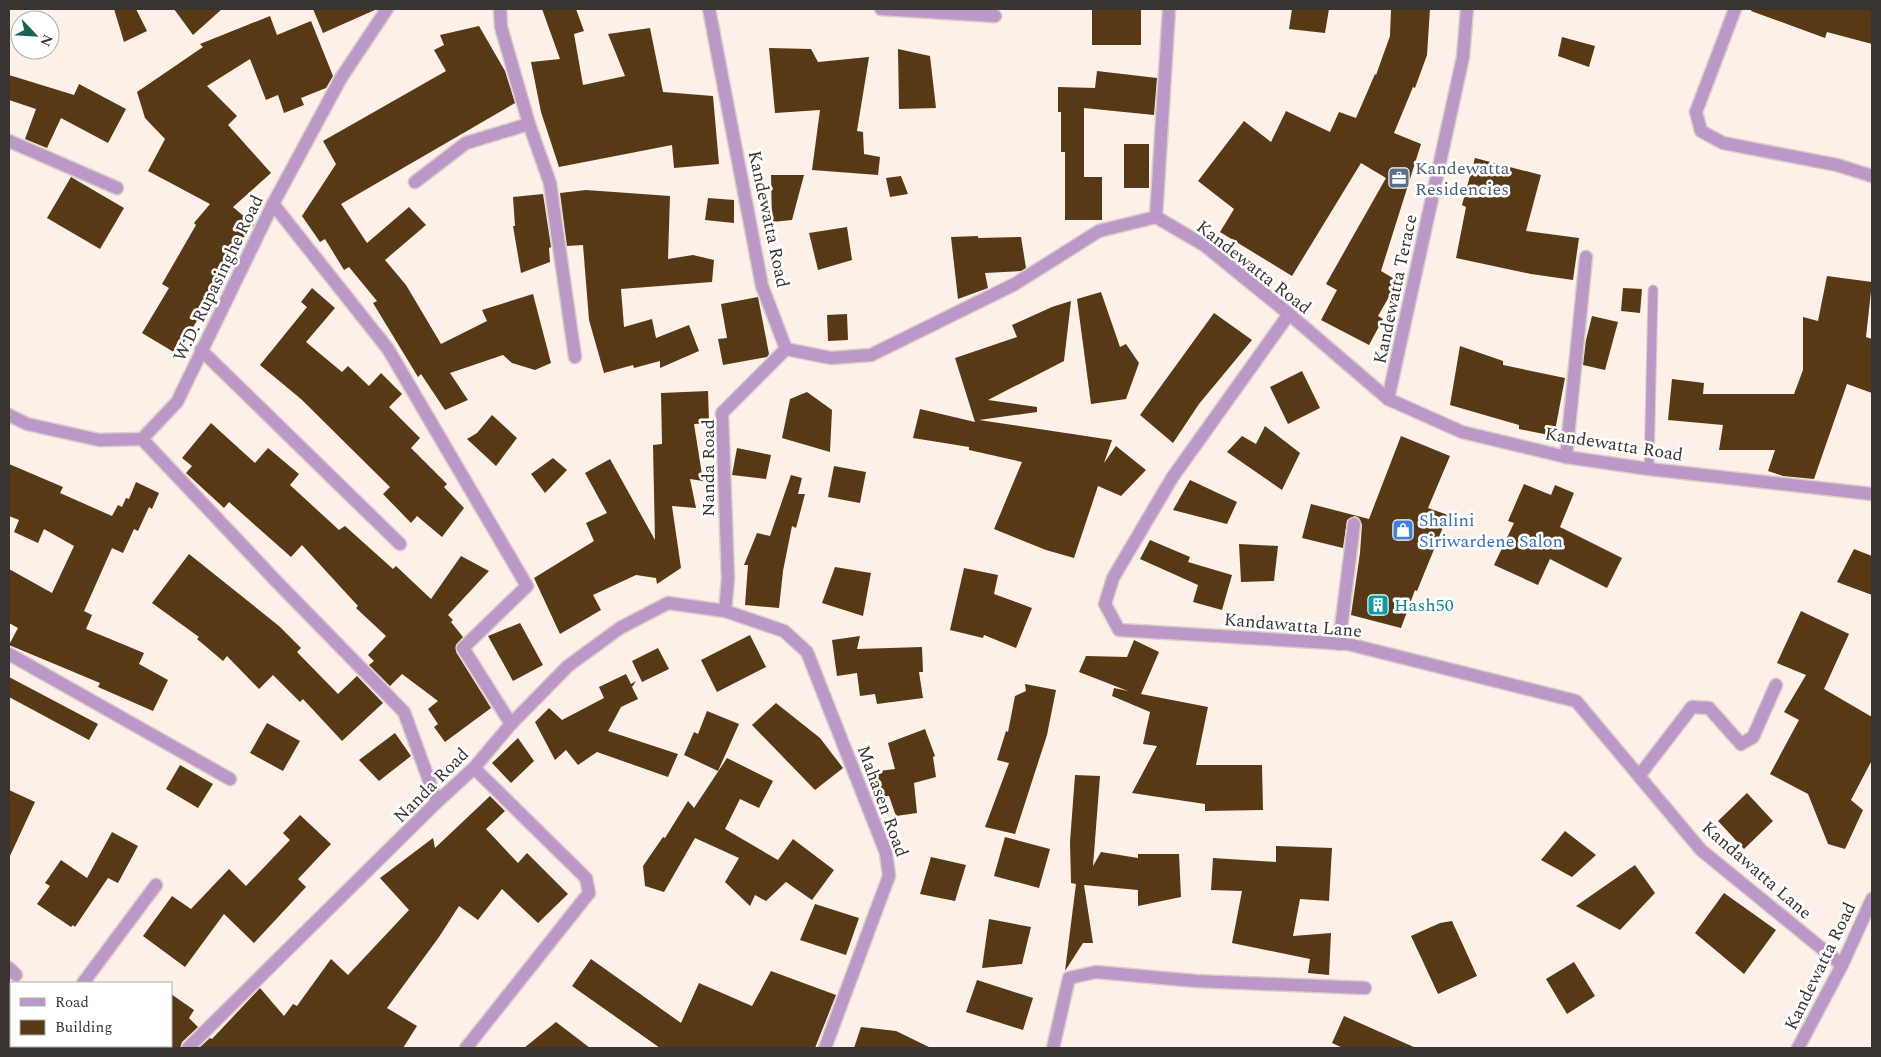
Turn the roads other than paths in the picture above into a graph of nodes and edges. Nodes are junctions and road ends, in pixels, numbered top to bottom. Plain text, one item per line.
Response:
1 (387, 9) edge
2 (500, 9) edge
3 (711, 9) edge
4 (880, 9) edge
5 (1169, 9) edge
6 (1467, 9) edge
7 (1735, 9) edge
8 (995, 16) dead end
9 (529, 124) junction
10 (9, 141) edge
11 (1872, 176) edge
12 (415, 182) dead end
13 (118, 188) dead end
14 (273, 204) junction
15 (1156, 216) junction
16 (1586, 256) dead end
17 (1653, 290) dead end
18 (1289, 314) junction
19 (786, 349) junction
20 (202, 350) junction
21 (575, 357) dead end
22 (1388, 399) junction
23 (9, 415) edge
24 (142, 439) junction
25 (1566, 457) junction
26 (1649, 469) junction
27 (1872, 494) edge
28 (1354, 524) dead end
29 (400, 544) dead end
30 (726, 611) junction
31 (784, 631) joint
32 (1339, 644) junction
33 (9, 654) edge
34 (1776, 685) dead end
35 (511, 724) junction
36 (474, 768) junction
37 (1639, 776) junction
38 (230, 779) dead end
39 (438, 802) junction
40 (156, 885) dead end
41 (1872, 899) edge
42 (1842, 965) junction
43 (84, 982) edge
44 (1366, 988) dead end
45 (188, 1048) edge
46 (466, 1048) edge
47 (825, 1048) edge
48 (1053, 1048) edge
49 (1798, 1048) edge

1 - 14 street, W.D. Rupasinghe Road
2 - 9 street
3 - 19 street, Kandewatta Road
4 - 8 street
5 - 15 street
6 - 22 street, Kandewatta Terace
7 - 11 street
9 - 12 street
9 - 21 street
10 - 13 street
14 - 20 street, W.D. Rupasinghe Road
14 - 35 street
15 - 18 street, Kandewatta Road
15 - 19 street
16 - 25 street
17 - 26 lane
18 - 22 street, Kandewatta Road
18 - 32 street, Kandawatta Lane
19 - 30 street, Nanda Road
20 - 24 street, W.D. Rupasinghe Road
20 - 29 street
22 - 25 street, Kandewatta Road
23 - 24 street
24 - 39 street
25 - 26 street, Kandewatta Road
26 - 27 street, Kandewatta Road
28 - 32 street
30 - 31 street, Nanda Road
30 - 35 street, Nanda Road
31 - 47 street, Mahasen Road
32 - 37 street, Kandawatta Lane
33 - 38 street
34 - 37 street
35 - 36 street, Nanda Road
36 - 39 street, Nanda Road
36 - 46 street
37 - 42 street, Kandawatta Lane
39 - 45 street, Nanda Road
40 - 43 street
41 - 42 street, Kandewatta Road
42 - 49 street, Kandewatta Road
44 - 48 street

